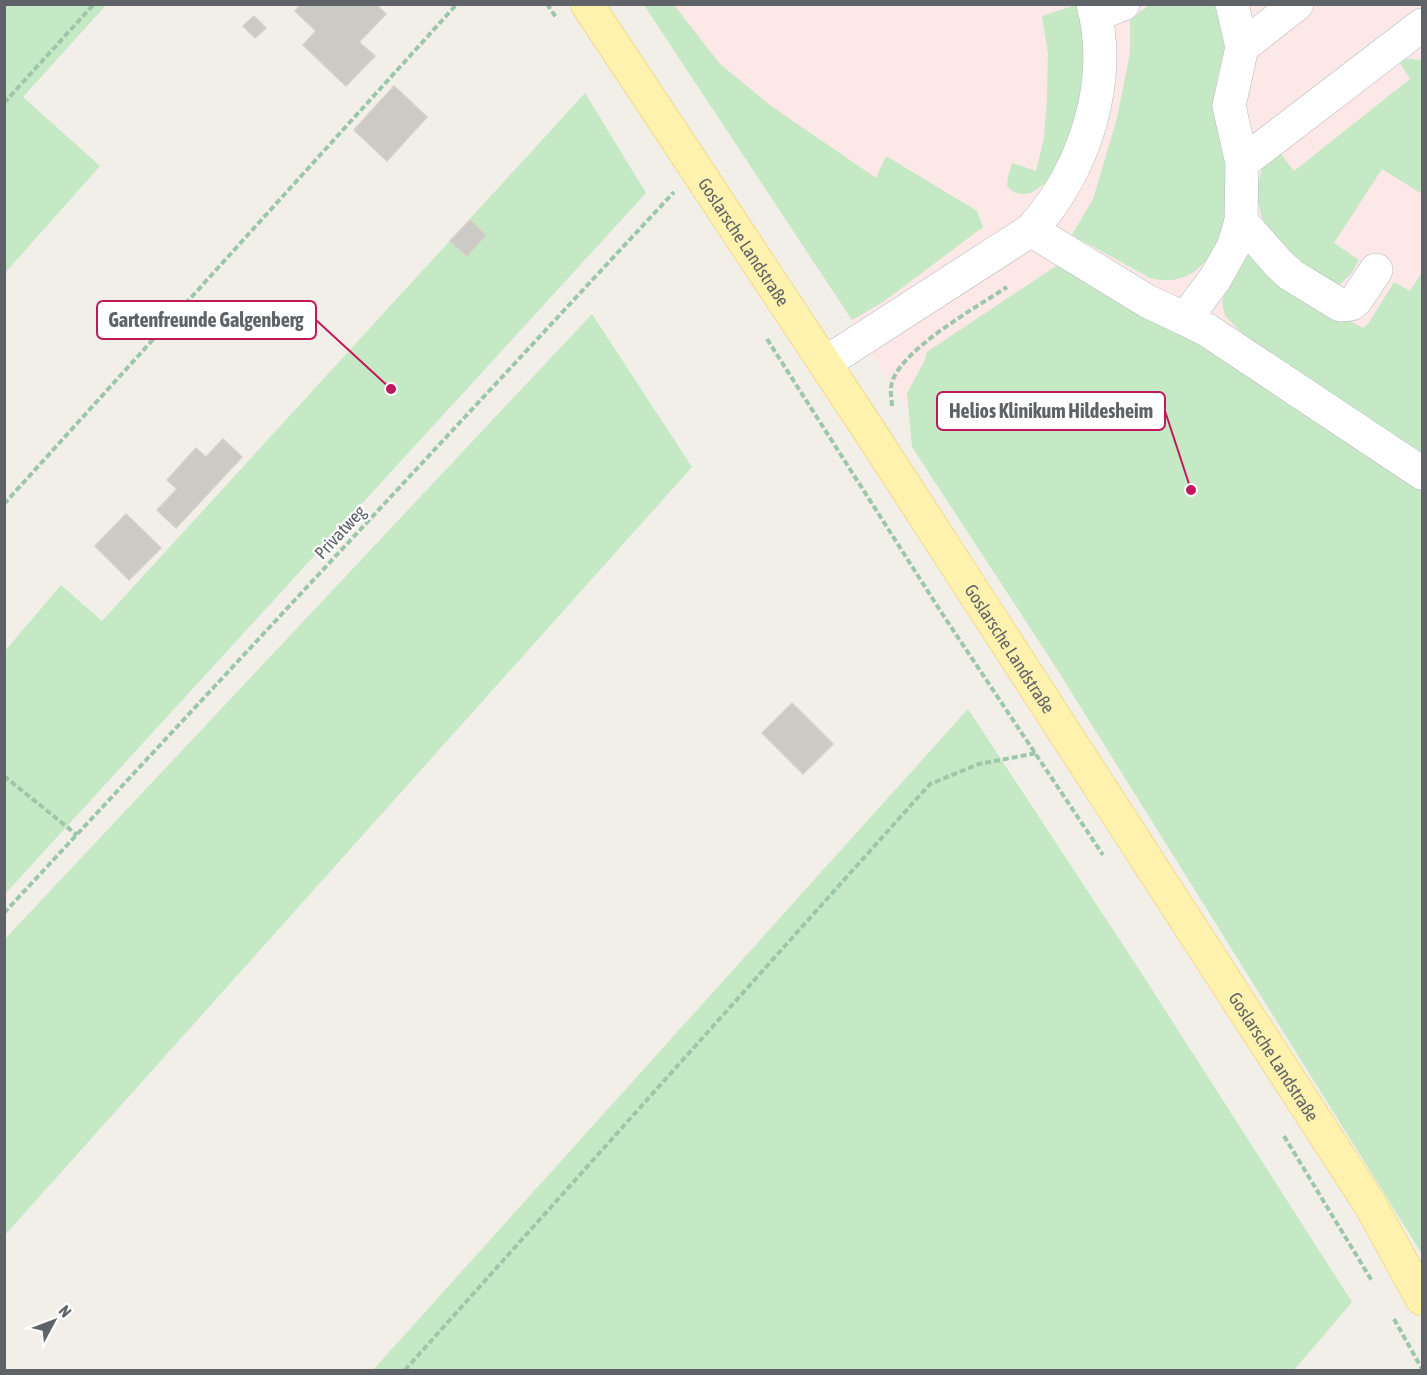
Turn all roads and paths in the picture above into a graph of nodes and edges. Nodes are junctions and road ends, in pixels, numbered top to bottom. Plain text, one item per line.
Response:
1 (94, 4) edge
2 (457, 4) edge
3 (547, 4) edge
4 (586, 4) edge
5 (1232, 4) edge
6 (1297, 4) edge
7 (1104, 8) edge
8 (560, 24) dead end
9 (1422, 25) edge
10 (1242, 47) junction
11 (4, 103) edge
12 (1242, 163) junction
13 (698, 174) junction
14 (672, 194) junction
15 (678, 203) dead end
16 (1241, 221) junction
17 (1031, 230) junction
18 (1376, 270) dead end
19 (1010, 285) dead end
20 (1185, 320) junction
21 (762, 332) dead end
22 (825, 363) junction
23 (891, 386) dead end
24 (1422, 473) edge
25 (4, 504) edge
26 (1064, 733) junction
27 (1036, 754) junction
28 (4, 776) edge
29 (77, 835) junction
30 (1107, 862) dead end
31 (4, 913) edge
32 (1279, 1128) dead end
33 (1378, 1289) dead end
34 (1422, 1299) edge
35 (1389, 1309) dead end
36 (1422, 1369) edge
37 (405, 1371) edge

1 - 11 path
2 - 25 path
3 - 8 path
4 - 13 main road, Goslarsche Landstraße
5 - 10 street
6 - 10 street
7 - 17 street
9 - 12 street
10 - 12 street
12 - 16 street
13 - 14 path, Privatweg
13 - 22 main road, Goslarsche Landstraße
14 - 15 path
14 - 29 path, Privatweg
16 - 18 street
16 - 20 street
17 - 20 street
17 - 22 street
19 - 23 path
20 - 24 street
21 - 27 path
22 - 26 main road, Goslarsche Landstraße
26 - 27 path
26 - 34 main road, Goslarsche Landstraße
27 - 30 path
27 - 37 path
28 - 29 path
29 - 31 path, Privatweg
32 - 33 path
35 - 36 path

